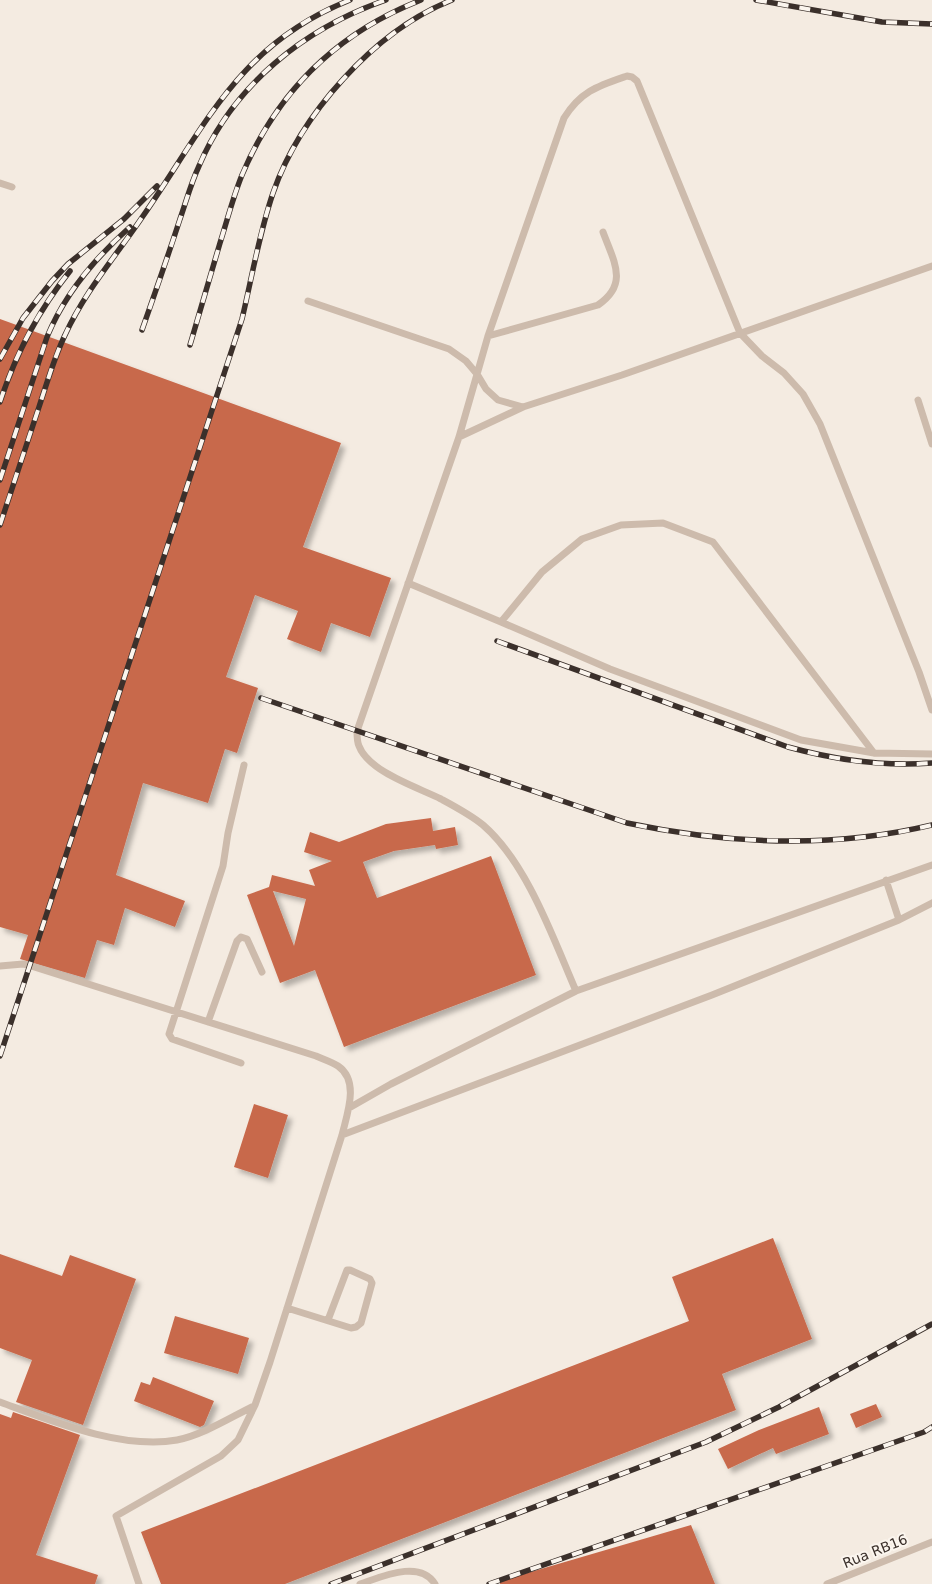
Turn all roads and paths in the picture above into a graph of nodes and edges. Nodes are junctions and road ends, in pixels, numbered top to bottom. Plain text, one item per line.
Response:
1 (0, 183) edge
2 (12, 187) dead end
3 (603, 232) dead end
4 (932, 266) edge
5 (308, 302) dead end
6 (740, 333) junction
7 (488, 336) junction
8 (477, 374) junction
9 (918, 400) dead end
10 (523, 407) junction
11 (459, 437) junction
12 (932, 444) edge
13 (408, 583) junction
14 (501, 622) junction
15 (932, 710) edge
16 (874, 753) junction
17 (932, 754) edge
18 (244, 765) dead end
19 (932, 866) edge
20 (886, 880) junction
21 (932, 903) edge
22 (899, 920) junction
23 (0, 966) edge
24 (262, 972) dead end
25 (576, 991) junction
26 (177, 1013) junction
27 (208, 1022) junction
28 (242, 1063) dead end
29 (348, 1108) junction
30 (342, 1135) junction
31 (287, 1308) junction
32 (328, 1320) junction
33 (0, 1402) edge
34 (255, 1405) junction
35 (932, 1542) edge
36 (139, 1584) edge
37 (360, 1584) edge
38 (435, 1584) edge
39 (827, 1584) edge

1 - 2 lane
3 - 7 lane
4 - 6 lane
5 - 8 lane
6 - 7 lane
6 - 10 lane
6 - 15 lane
7 - 8 lane
8 - 10 lane
8 - 11 lane
9 - 12 lane
10 - 11 lane
11 - 13 lane
13 - 14 lane
13 - 25 lane
14 - 16 lane
14 - 16 lane
16 - 17 lane
18 - 26 lane
19 - 20 lane
20 - 22 lane
20 - 25 lane
21 - 22 lane
22 - 30 lane
23 - 26 lane
24 - 27 lane
25 - 29 lane
26 - 27 lane
26 - 28 lane
27 - 29 lane
29 - 30 lane
30 - 31 lane
31 - 32 lane
31 - 34 lane
32 - 32 lane
33 - 34 lane
34 - 36 lane
35 - 39 lane, Rua RB16
37 - 38 lane

